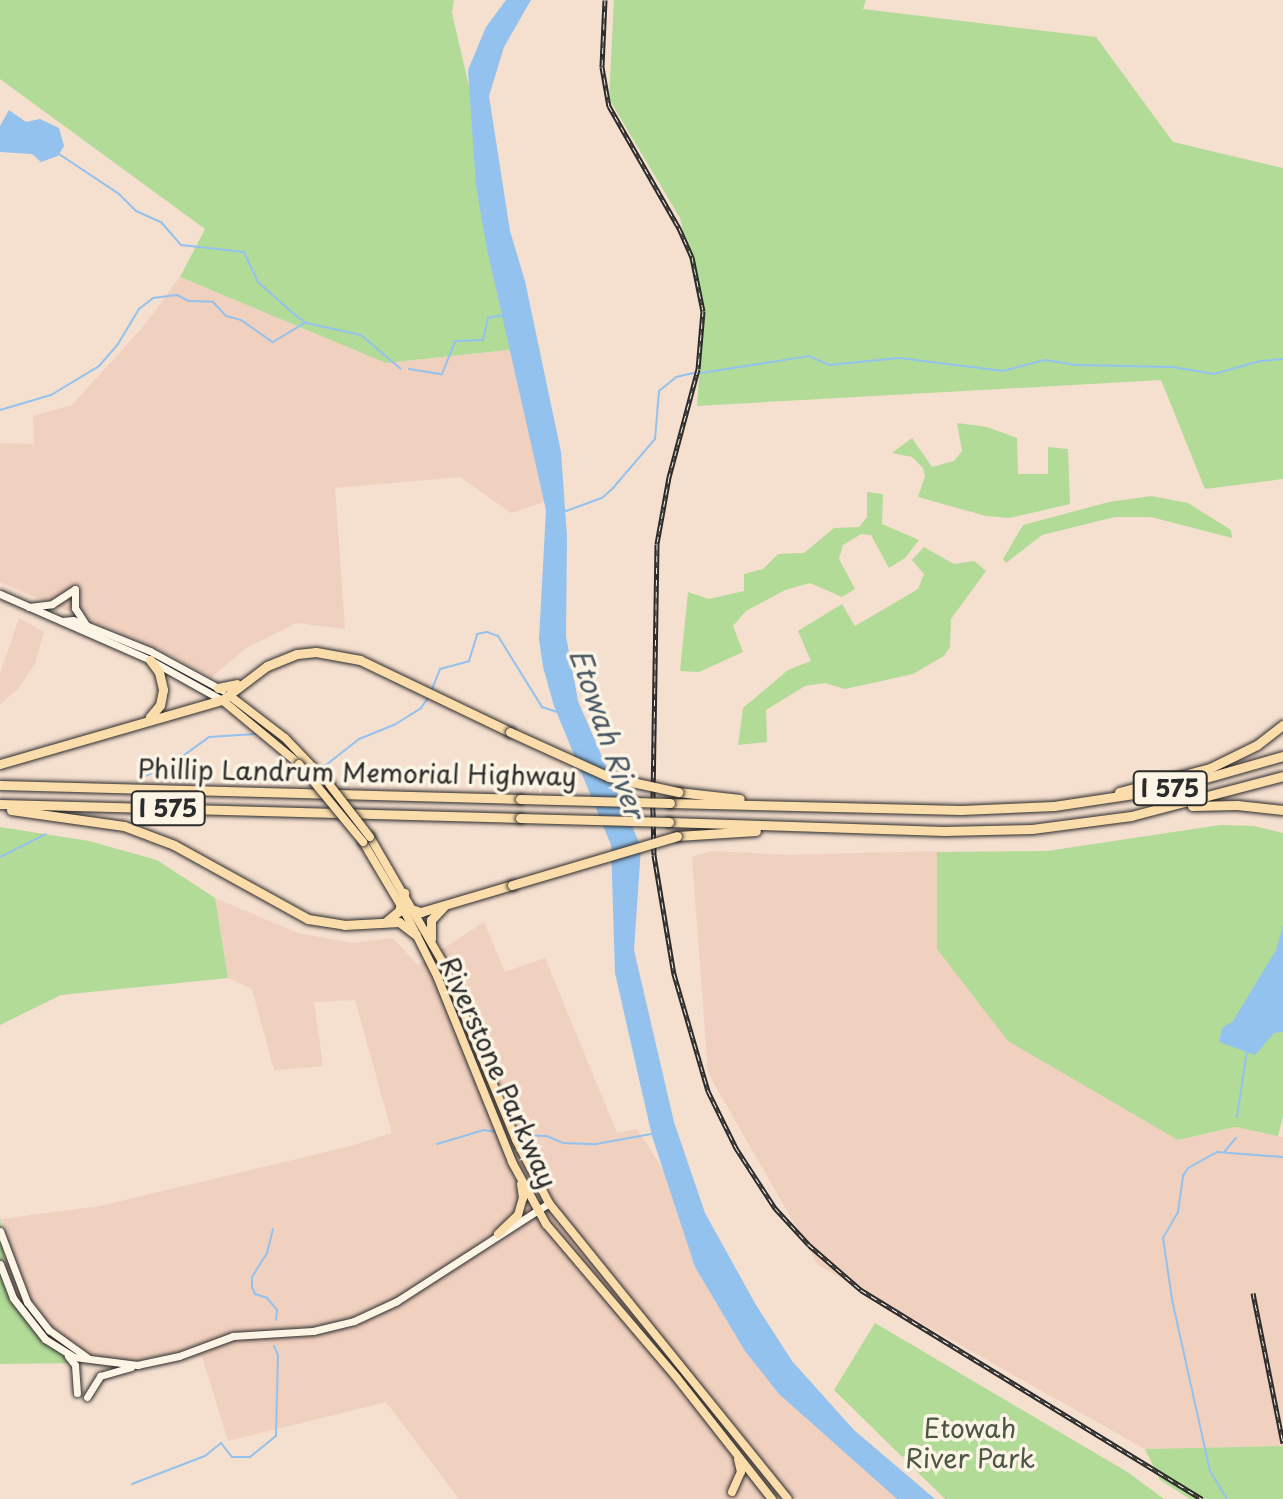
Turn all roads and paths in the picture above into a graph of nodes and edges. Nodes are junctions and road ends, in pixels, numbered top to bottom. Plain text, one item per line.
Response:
1 (0, 594) edge
2 (29, 607) junction
3 (62, 621) junction
4 (88, 626) junction
5 (150, 660) junction
6 (244, 681) junction
7 (218, 688) junction
8 (226, 698) junction
9 (145, 720) junction
10 (1283, 725) edge
11 (1283, 756) edge
12 (0, 764) edge
13 (1283, 776) edge
14 (0, 785) edge
15 (0, 806) edge
16 (791, 806) junction
17 (1054, 806) junction
18 (1173, 808) junction
19 (1283, 810) edge
20 (899, 830) junction
21 (366, 839) junction
22 (404, 893) junction
23 (402, 906) junction
24 (444, 907) junction
25 (416, 913) junction
26 (387, 921) junction
27 (416, 935) junction
28 (431, 939) junction
29 (521, 1179) junction
30 (549, 1203) junction
31 (538, 1210) junction
32 (0, 1231) edge
33 (498, 1234) junction
34 (3, 1251) edge
35 (0, 1264) edge
36 (63, 1352) junction
37 (88, 1358) junction
38 (137, 1365) junction
39 (77, 1393) dead end
40 (87, 1397) dead end
41 (737, 1454) junction
42 (732, 1492) dead end
43 (772, 1499) edge
44 (788, 1499) edge

1 - 2 main road
2 - 3 main road
2 - 4 main road
3 - 4 main road
3 - 5 main road
4 - 7 main road
5 - 8 main road
5 - 9 highway
6 - 7 highway
6 - 8 highway
6 - 16 highway, bridge
7 - 8 main road
8 - 9 highway
8 - 21 main road, Riverstone Parkway, bridge
8 - 21 main road, bridge
9 - 12 highway
10 - 17 highway
11 - 17 highway, Phillip Landrum Memorial Highway / I 575
13 - 18 highway, Phillip Landrum Memorial Highway / I 575
14 - 16 highway, Phillip Landrum Memorial Highway / I 575, bridge
15 - 20 highway, Phillip Landrum Memorial Highway / I 575, bridge
15 - 26 highway
16 - 17 highway, Phillip Landrum Memorial Highway / I 575
18 - 19 highway
18 - 20 highway, Phillip Landrum Memorial Highway / I 575
20 - 24 highway, bridge
21 - 22 main road, Riverstone Parkway
21 - 23 main road, Riverstone Parkway
22 - 23 highway
22 - 25 main road, Riverstone Parkway
23 - 25 highway
23 - 26 highway
23 - 27 main road, Riverstone Parkway
24 - 25 highway
24 - 28 highway
25 - 28 main road, Riverstone Parkway
26 - 27 highway
27 - 29 main road, Riverstone Parkway
28 - 30 main road, Riverstone Parkway
29 - 31 main road, Riverstone Parkway
29 - 33 main road
30 - 31 main road
30 - 44 main road, Riverstone Parkway
31 - 33 main road
31 - 41 main road, Riverstone Parkway
32 - 34 main road
33 - 38 main road
34 - 37 main road
35 - 36 main road
36 - 37 main road
36 - 39 main road
37 - 38 main road
38 - 40 main road
41 - 42 main road
41 - 43 main road, Riverstone Parkway

